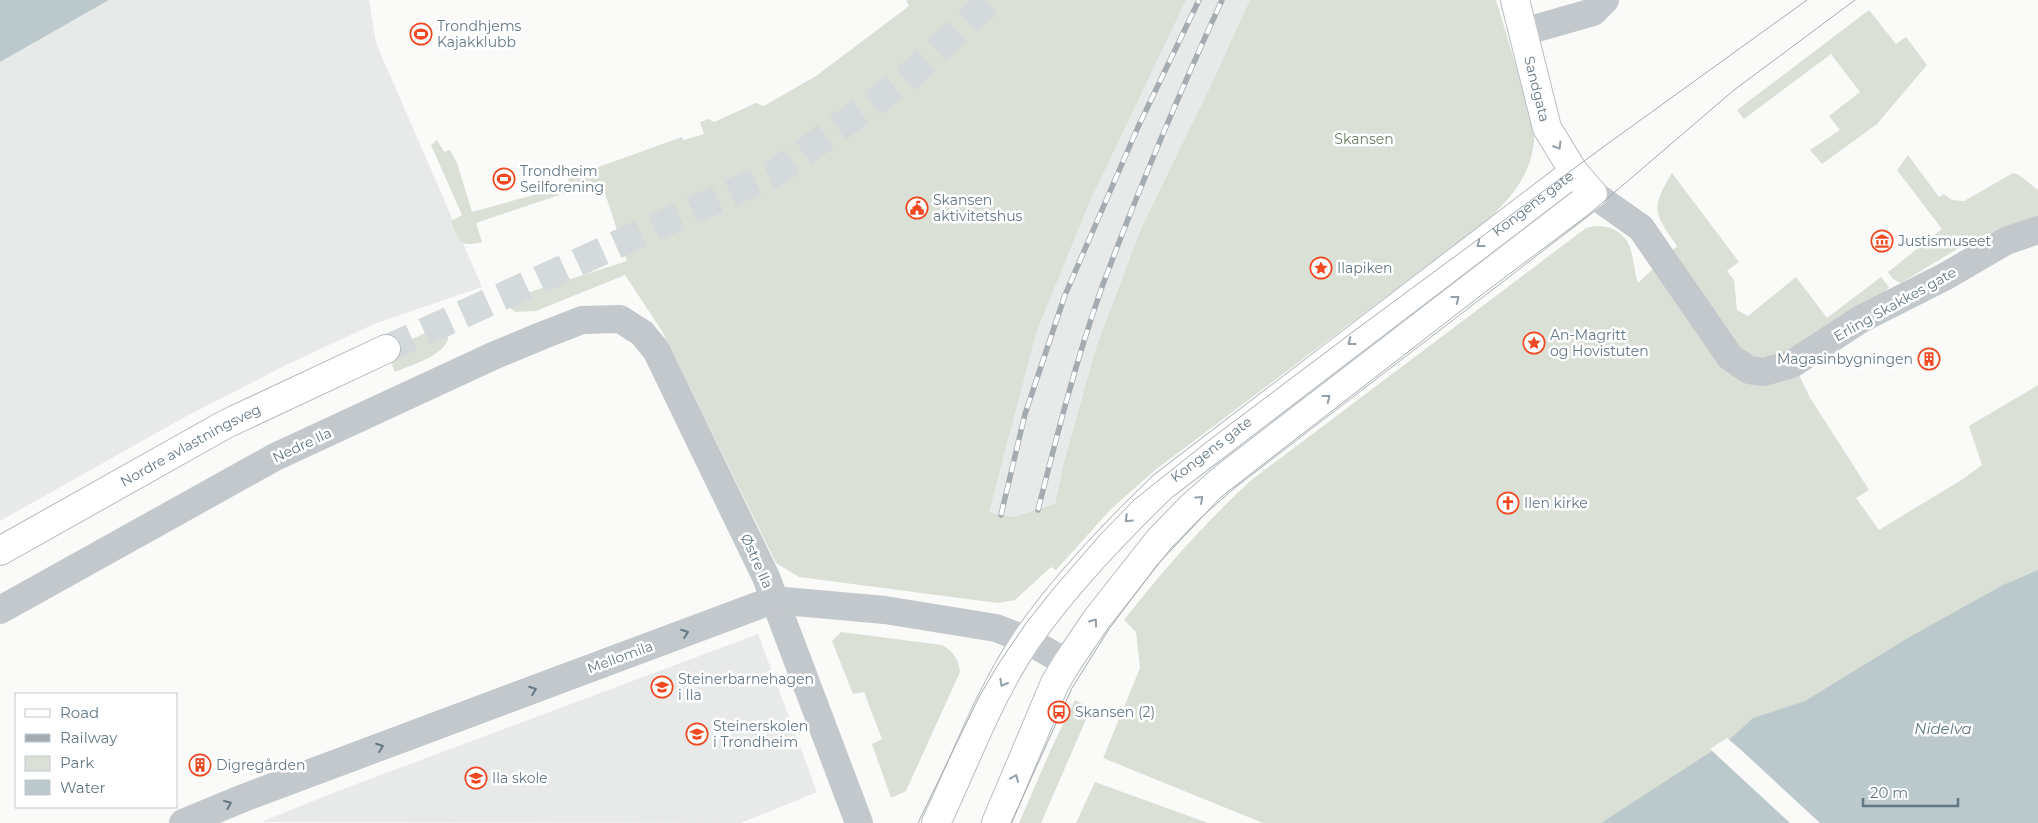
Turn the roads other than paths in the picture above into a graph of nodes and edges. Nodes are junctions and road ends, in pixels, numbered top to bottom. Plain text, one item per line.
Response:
1 (1514, 0) edge
2 (1605, 0) edge
3 (1523, 32) junction
4 (1574, 172) junction
5 (1593, 194) junction
6 (2038, 230) edge
7 (620, 319) joint
8 (386, 349) tunnel mouth
9 (0, 550) edge
10 (774, 600) junction
11 (0, 610) edge
12 (1027, 640) junction
13 (1067, 662) junction
14 (183, 823) edge
15 (859, 823) edge
16 (936, 823) edge
17 (996, 823) edge

1 - 3 main road, Sandgata
2 - 3 street
3 -> 4 main road, Sandgata
4 - 5 main road, Kongens gate
4 -> 12 main road, Kongens gate
5 - 6 street, Erling Skakkes gate
13 -> 5 main road, Kongens gate
7 - 10 street, Østre Ila
7 - 11 street, Nedre Ila
8 - 9 main road, Nordre avlastningsveg
10 - 12 street, Mellomila
14 -> 10 street, Mellomila
10 - 15 street, Østre Ila
12 - 13 street, Mellomila
12 -> 16 main road, Kongens gate
17 -> 13 main road, Kongens gate

